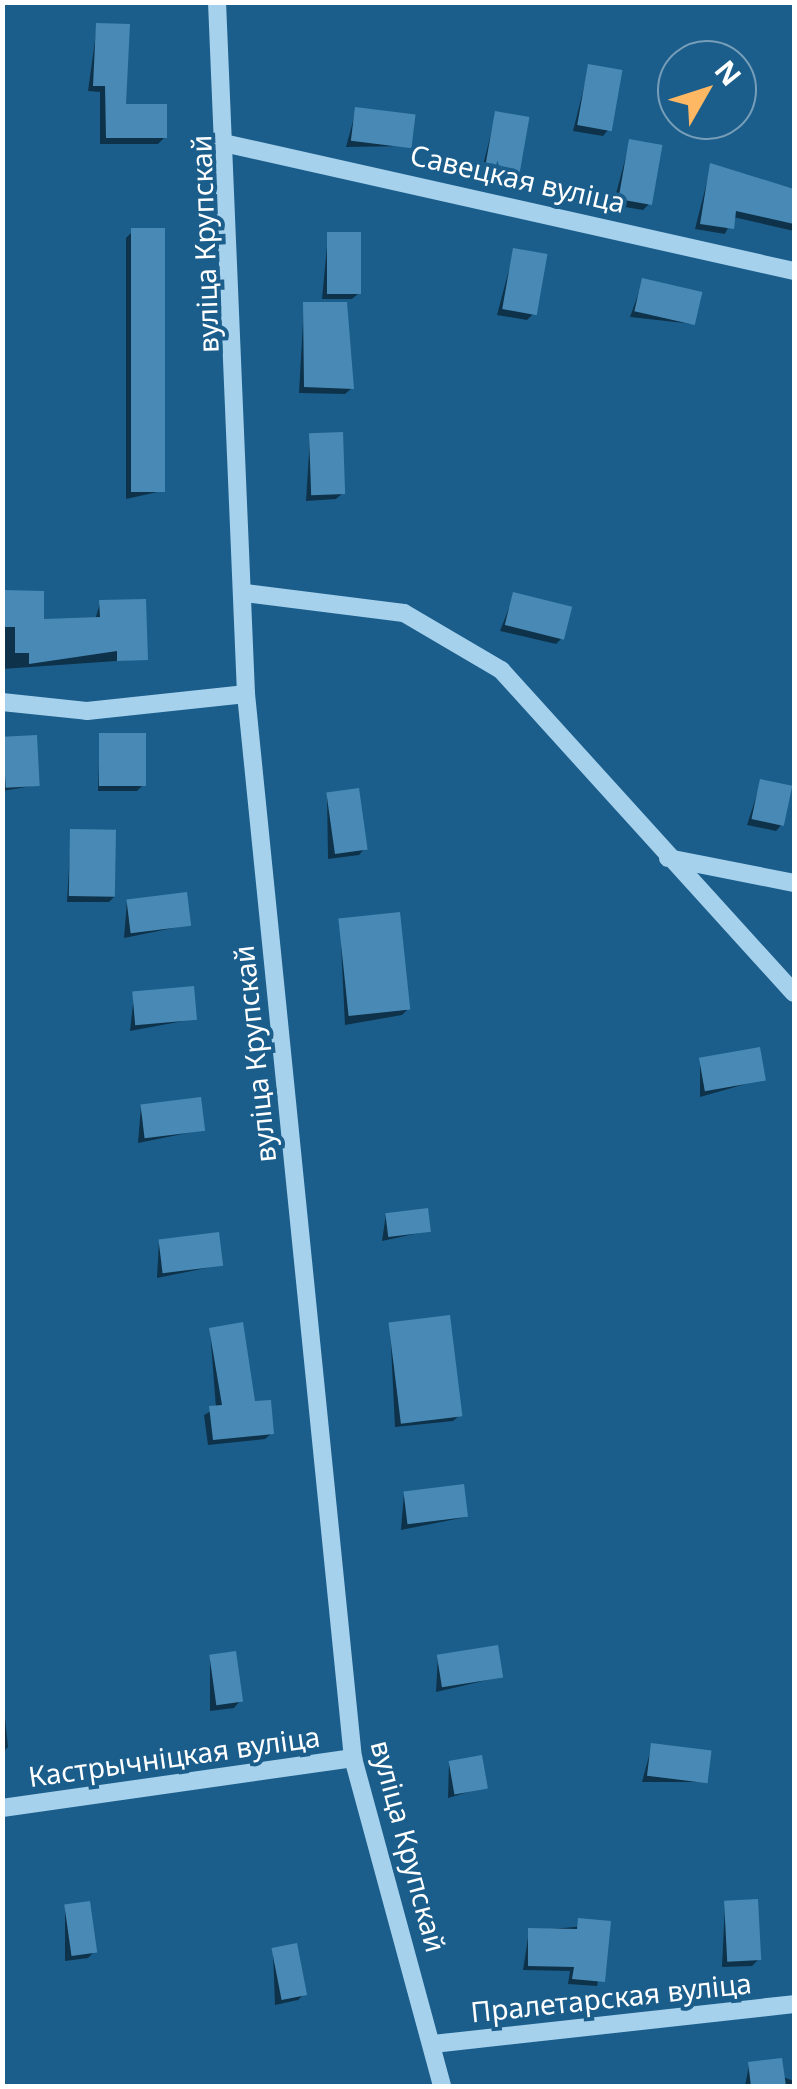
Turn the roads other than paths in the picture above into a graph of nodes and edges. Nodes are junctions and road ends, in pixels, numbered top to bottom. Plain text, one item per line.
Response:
1 (217, 2) edge
2 (228, 144) junction
3 (794, 271) edge
4 (245, 593) junction
5 (246, 694) junction
6 (2, 702) edge
7 (666, 857) junction
8 (794, 883) edge
9 (794, 993) edge
10 (353, 1758) junction
11 (2, 1808) edge
12 (794, 2004) edge
13 (433, 2044) junction
14 (442, 2086) edge

1 - 2 street, вуліца Крупскай
2 - 3 street, Савецкая вуліца
2 - 4 street, вуліца Крупскай
4 - 5 street, вуліца Крупскай
4 - 7 street
5 - 6 street
5 - 10 street, вуліца Крупскай
7 - 8 street
7 - 9 street
10 - 11 street, Кастрычніцкая вуліца
10 - 13 street, вуліца Крупскай
12 - 13 street, Пралетарская вуліца
13 - 14 street, вуліца Крупскай

